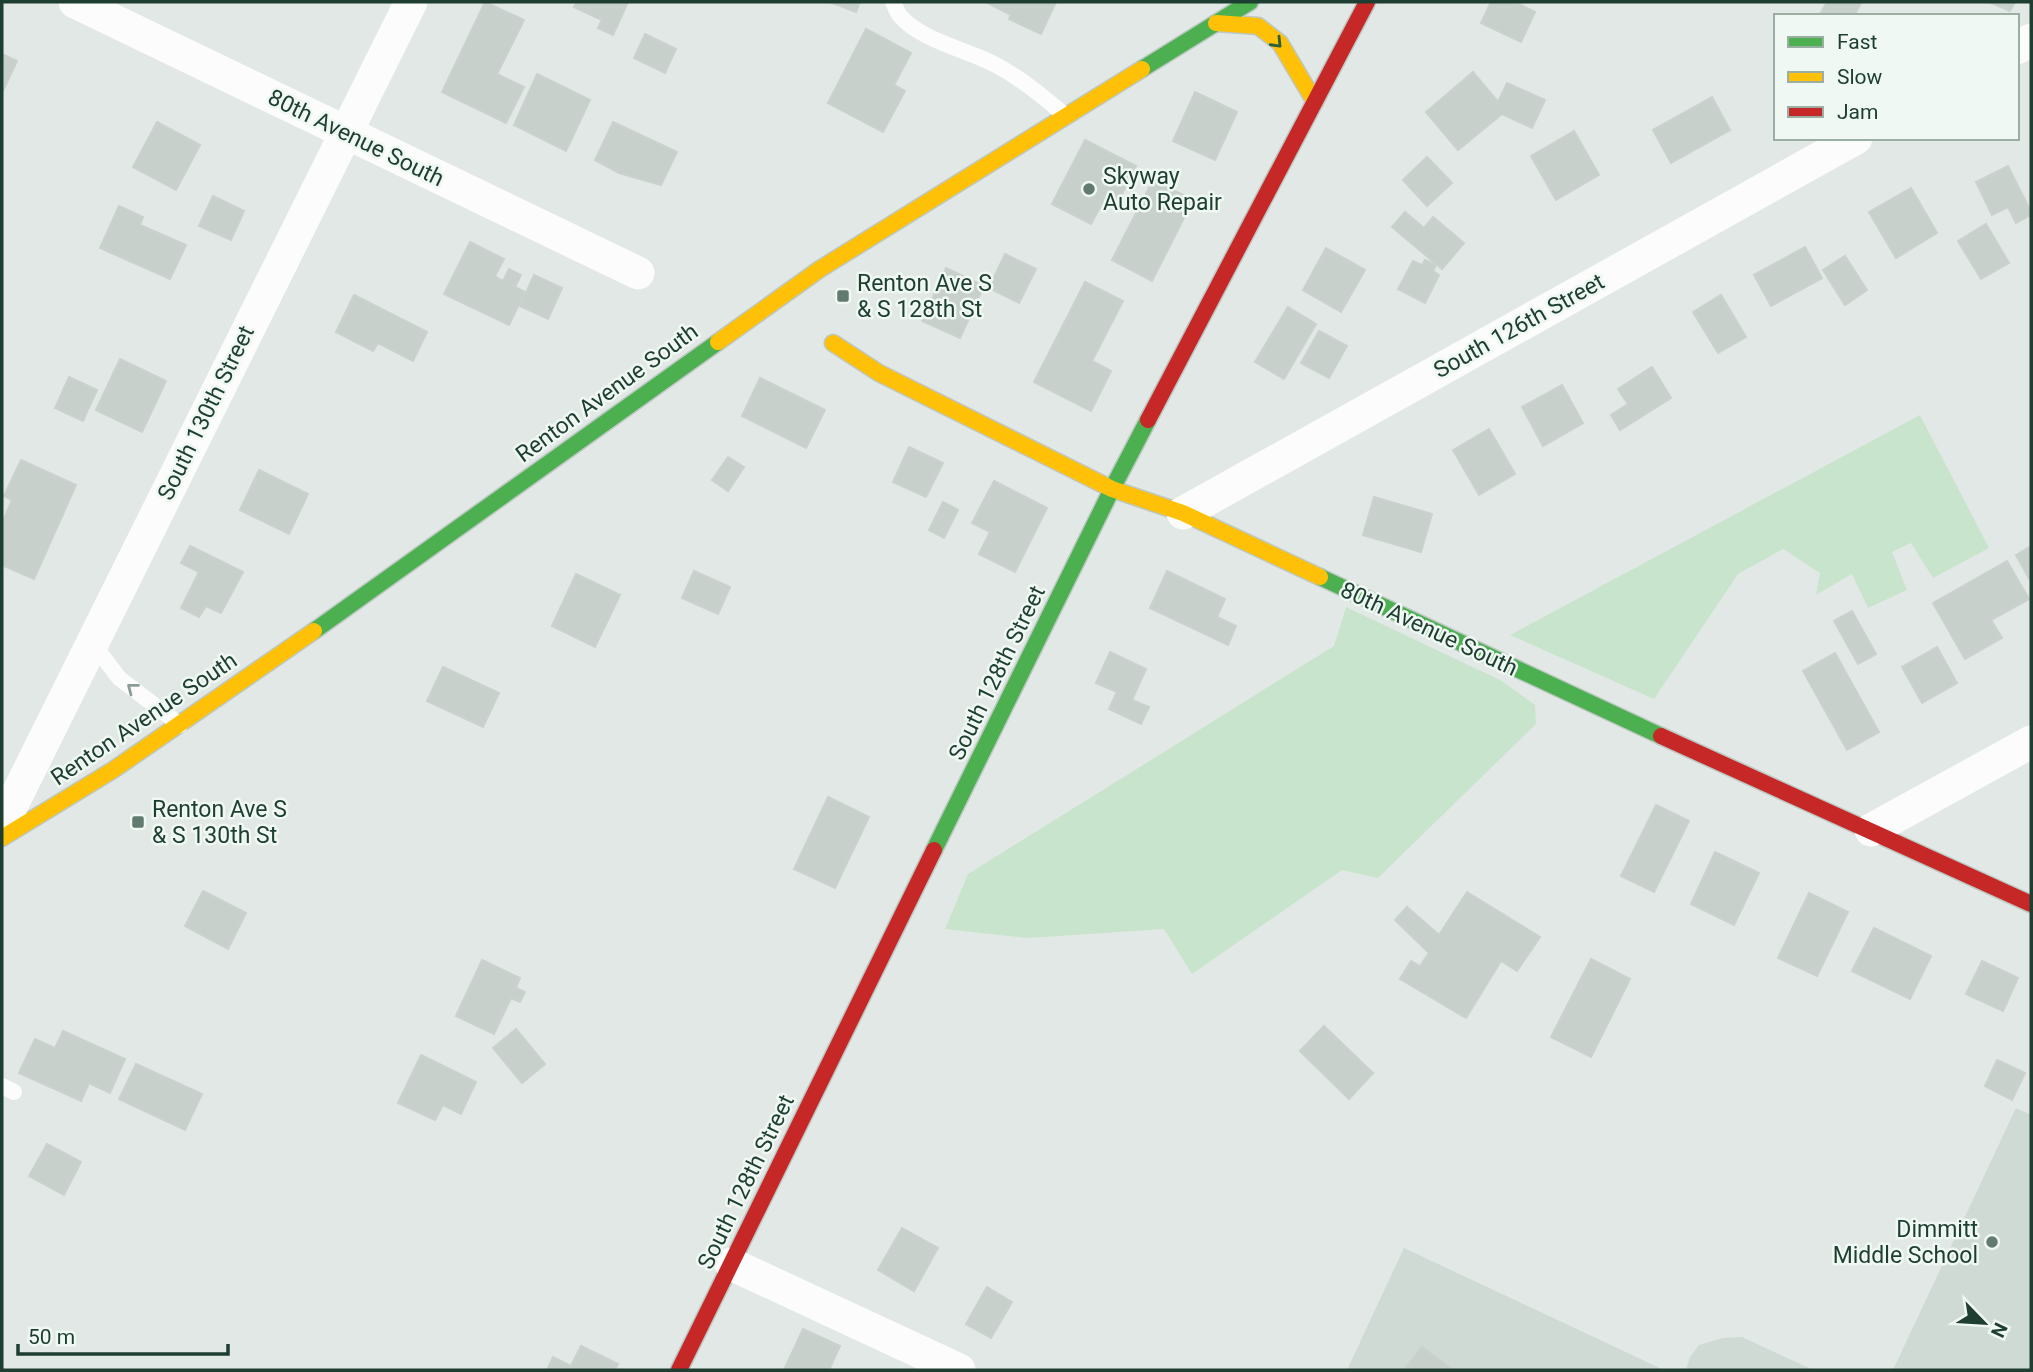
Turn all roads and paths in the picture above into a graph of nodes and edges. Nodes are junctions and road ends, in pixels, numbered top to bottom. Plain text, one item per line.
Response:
1 (75, 2) edge
2 (411, 2) edge
3 (893, 2) edge
4 (1250, 2) edge
5 (1367, 2) edge
6 (1216, 23) junction
7 (1315, 102) junction
8 (1066, 116) junction
9 (345, 133) junction
10 (1852, 140) edge
11 (638, 273) dead end
12 (833, 343) dead end
13 (1112, 489) junction
14 (1183, 513) junction
15 (92, 642) junction
16 (180, 725) junction
17 (2031, 742) edge
18 (2, 825) edge
19 (1871, 830) junction
20 (2, 838) edge
21 (2031, 904) edge
22 (731, 1264) junction
23 (679, 1370) edge
24 (959, 1370) edge

1 - 9 street, 80th Avenue South
2 - 9 street, South 130th Street
3 - 8 lane
4 - 6 street, Renton Avenue South
5 - 7 street, South 128th Street
6 -> 7 street
6 - 8 street, Renton Avenue South
7 - 13 street, South 128th Street
8 - 16 street, Renton Avenue South
9 - 11 street, 80th Avenue South
9 - 15 street, South 130th Street
10 - 14 street, South 126th Street
12 - 13 street, 80th Avenue South
13 - 14 street, 80th Avenue South
13 - 22 street, South 128th Street
14 - 19 street, 80th Avenue South
16 -> 15 lane
15 - 18 street, South 130th Street
16 - 20 street, Renton Avenue South
17 - 19 street
19 - 21 street, 80th Avenue South
22 - 23 street, South 128th Street
22 - 24 street

